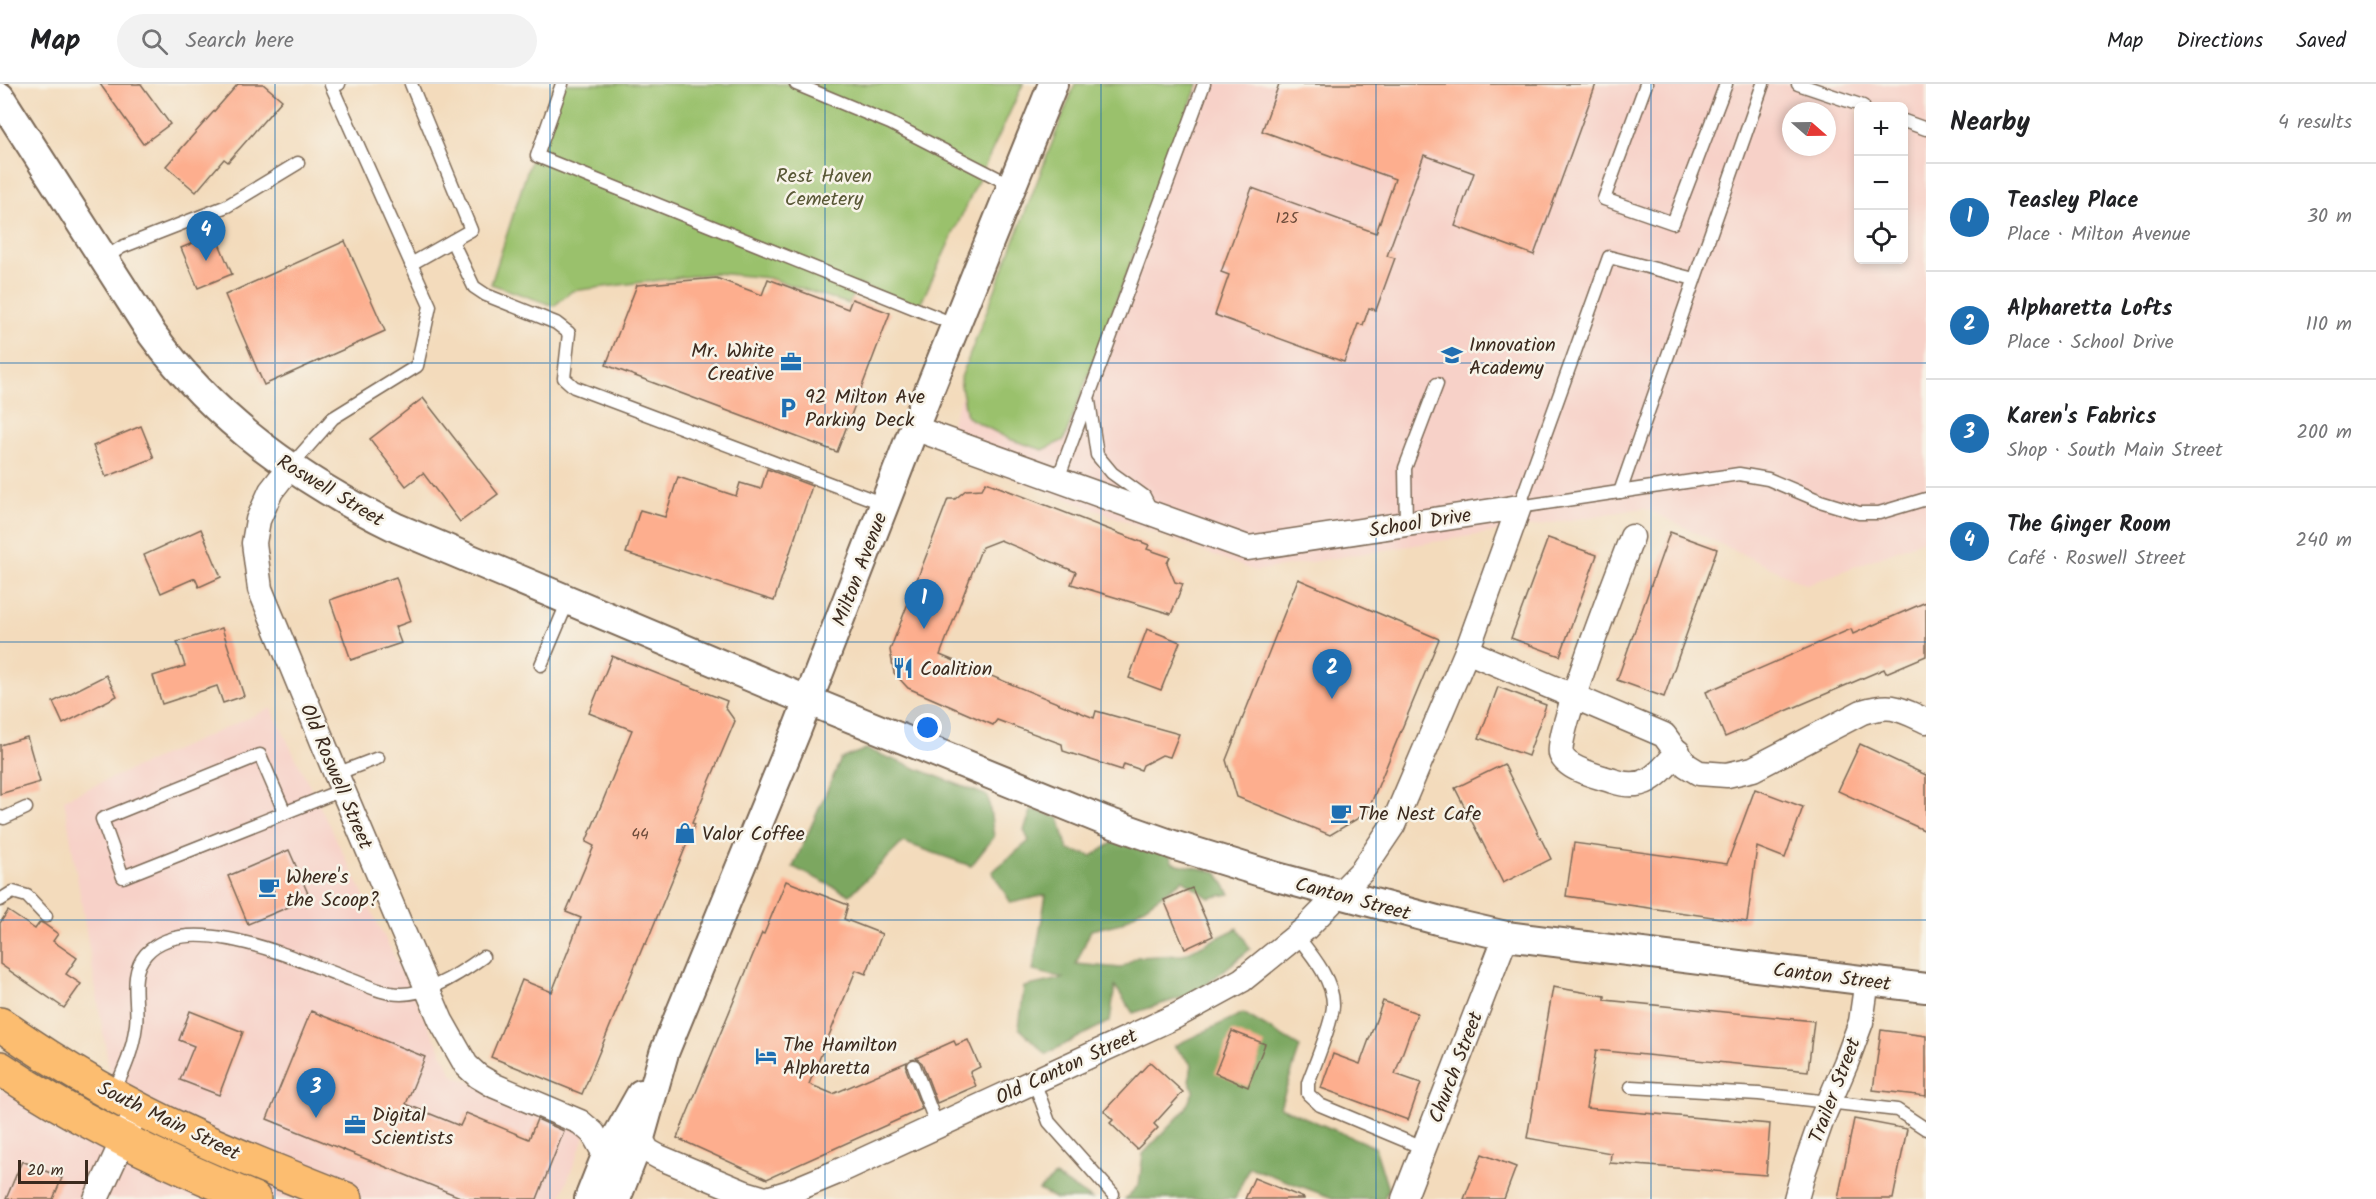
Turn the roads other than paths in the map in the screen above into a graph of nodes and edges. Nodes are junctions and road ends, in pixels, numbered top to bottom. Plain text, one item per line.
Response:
1 (339, 84) edge
2 (411, 84) edge
3 (562, 84) edge
4 (796, 84) edge
5 (1053, 84) edge
6 (1204, 84) edge
7 (1646, 84) edge
8 (1726, 84) edge
9 (1763, 84) edge
10 (1798, 84) edge
11 (0, 97) edge
12 (1854, 103) edge
13 (1908, 122) edge
14 (1926, 129) edge
15 (298, 163) dead end
16 (1011, 185) junction
17 (452, 241) junction
18 (102, 259) junction
19 (411, 264) junction
20 (1694, 279) junction
21 (956, 325) junction
22 (1437, 384) dead end
23 (1089, 398) junction
24 (914, 428) junction
25 (290, 468) junction
26 (1058, 479) junction
27 (1620, 492) junction
28 (1926, 499) edge
29 (884, 504) junction
30 (1519, 507) junction
31 (1153, 513) junction
32 (1406, 524) junction
33 (1632, 537) dead end
34 (568, 601) junction
35 (1467, 651) junction
36 (541, 664) dead end
37 (1574, 697) junction
38 (808, 699) junction
39 (1926, 721) edge
40 (1677, 752) junction
41 (378, 758) dead end
42 (339, 782) junction
43 (26, 808) dead end
44 (285, 813) junction
45 (0, 817) edge
46 (1340, 894) junction
47 (0, 900) edge
48 (46, 916) dead end
49 (1297, 936) junction
50 (1506, 936) junction
51 (483, 957) dead end
52 (1867, 980) junction
53 (428, 988) junction
54 (1926, 988) edge
55 (0, 1024) edge
56 (664, 1053) junction
57 (915, 1066) dead end
58 (0, 1068) edge
59 (1034, 1081) junction
60 (1631, 1087) dead end
61 (125, 1101) junction
62 (1829, 1102) junction
63 (938, 1126) junction
64 (1926, 1129) edge
65 (640, 1138) junction
66 (123, 1140) junction
67 (1424, 1148) junction
68 (606, 1156) junction
69 (1113, 1194) dead end
70 (96, 1199) edge
71 (254, 1199) edge
72 (346, 1199) edge
73 (589, 1199) edge
74 (616, 1199) edge
75 (766, 1199) edge
76 (1404, 1199) edge
77 (1797, 1199) edge

1 - 19 lane
2 - 17 lane
3 - 21 lane
4 - 16 lane
5 - 16 street, Milton Avenue
6 - 23 lane
7 - 8 lane
9 - 20 lane
10 - 12 lane
11 - 18 street, Roswell Street
13 - 14 lane
15 - 18 lane
16 - 21 street, Milton Avenue
17 - 19 lane
17 - 29 lane
18 - 25 street, Roswell Street
19 - 25 lane
20 - 27 lane
20 - 30 lane
21 - 24 street, Milton Avenue
22 - 32 lane
23 - 26 lane
23 - 31 lane
24 - 26 street, School Drive
24 - 29 street, Milton Avenue
25 - 34 street, Roswell Street
25 - 42 street, Old Roswell Street
26 - 31 street, School Drive
27 - 28 lane
27 - 30 lane
29 - 38 street, Milton Avenue
30 - 32 street, School Drive
30 - 35 street
31 - 32 street, School Drive
33 - 37 street
34 - 36 lane
34 - 38 street, Roswell Street
35 - 37 street
35 - 46 street
37 - 40 street
37 - 40 street
38 - 46 street, Canton Street
38 - 56 street, Milton Avenue
39 - 40 street
41 - 42 lane
42 - 44 lane
42 - 53 street, Old Roswell Street
43 - 45 lane
44 - 44 lane
46 - 49 street, Old Canton Street
46 - 50 street, Canton Street
47 - 48 lane
49 - 59 street, Old Canton Street
49 - 67 lane
50 - 52 street, Canton Street
50 - 67 street, Church Street
51 - 53 lane
52 - 54 street, Canton Street
52 - 62 street, Trailer Street
53 - 61 lane
53 - 68 street, Old Roswell Street
55 - 61 main road, South Main Street
56 - 65 street, Milton Avenue
56 - 68 street, Milton Avenue
57 - 63 lane
58 - 66 main road, South Main Street
59 - 63 street, Old Canton Street
59 - 69 lane
60 - 62 lane
61 - 66 street
61 - 72 main road, South Main Street
62 - 64 lane
62 - 77 street, Trailer Street
63 - 75 street, Old Canton Street
65 - 74 street, Milton Avenue
65 - 75 street, Old Canton Street
66 - 70 street
66 - 71 main road, South Main Street
67 - 76 street, Church Street
68 - 73 street, Milton Avenue

